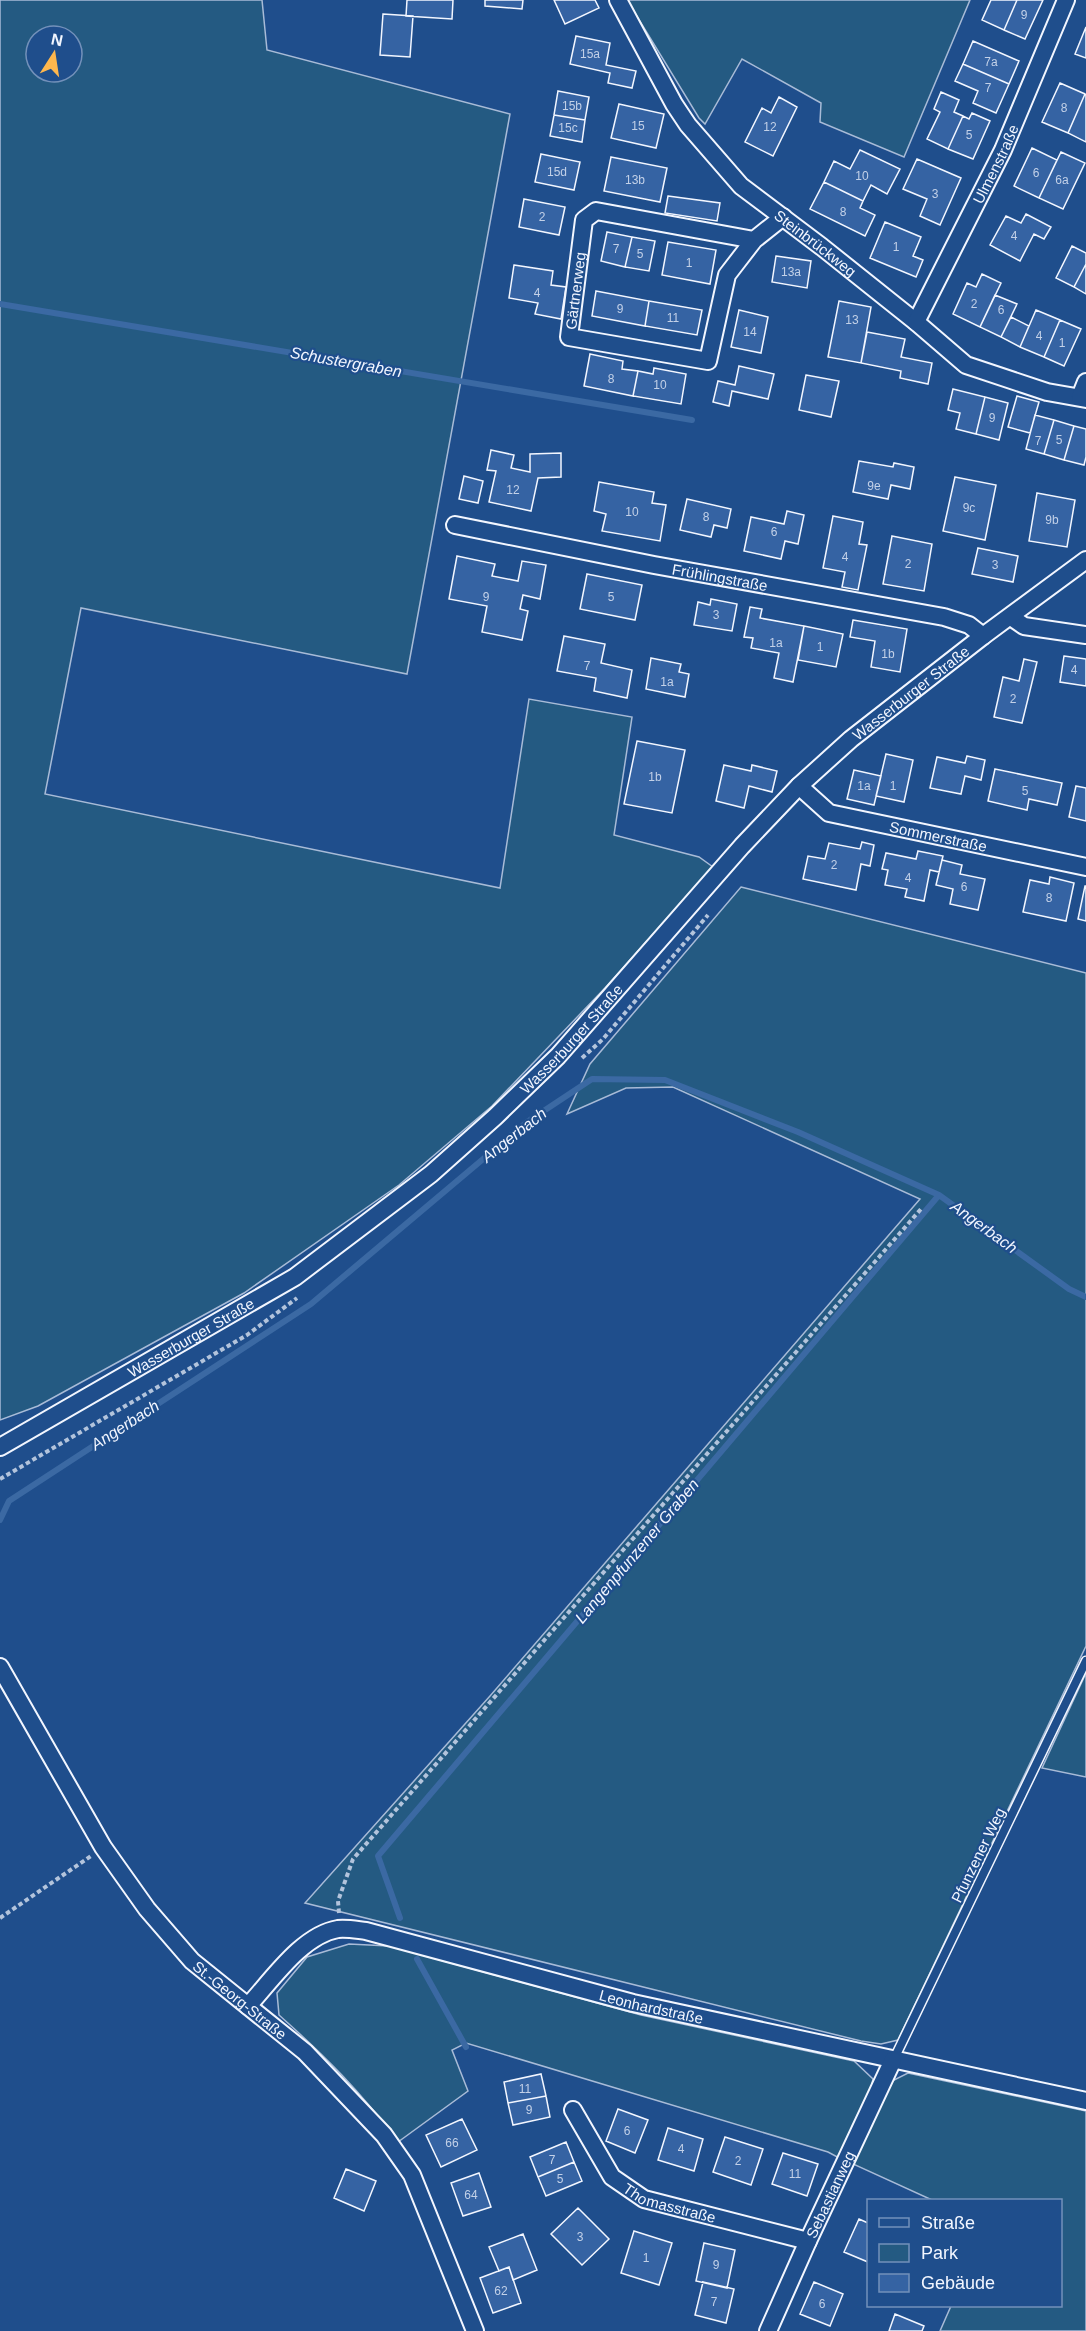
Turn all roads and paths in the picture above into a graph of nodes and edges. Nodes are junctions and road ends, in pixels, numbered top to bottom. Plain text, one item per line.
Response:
1 (618, 0) edge
2 (1066, 0) edge
3 (783, 217) junction
4 (754, 240) junction
5 (916, 322) junction
6 (1084, 393) edge
7 (454, 525) dead end
8 (1086, 560) edge
9 (1011, 617) junction
10 (1086, 635) edge
11 (983, 636) junction
12 (799, 786) junction
13 (1086, 867) edge
14 (921, 1209) dead end
15 (0, 1447) edge
16 (1086, 1661) edge
17 (0, 1667) edge
18 (103, 1847) junction
19 (0, 1918) edge
20 (339, 1929) junction
21 (248, 2006) junction
22 (894, 2060) junction
23 (1086, 2101) edge
24 (573, 2110) dead end
25 (808, 2241) junction
26 (475, 2331) edge
27 (768, 2331) edge

1 - 3 street, Steinbrückweg
2 - 5 street, Ulmenstraße
3 - 4 street, Gärtnerweg
3 - 5 street, Steinbrückweg
4 - 4 street, Gärtnerweg
5 - 6 street, Steinbrückweg
7 - 11 street, Frühlingstraße
8 - 9 street, Wasserburger Straße
9 - 10 street
9 - 11 street, Wasserburger Straße
11 - 12 street, Wasserburger Straße
12 - 13 street, Sommerstraße
12 - 15 street, Wasserburger Straße
14 - 20 path
16 - 22 lane, Pfunzener Weg
17 - 18 street, St.-Georg-Straße
18 - 19 path
18 - 21 street, St.-Georg-Straße
20 - 21 street, Leonhardstraße
20 - 22 street, Leonhardstraße
21 - 26 street, St.-Georg-Straße
22 - 23 street, Leonhardstraße
22 - 25 street, Sebastianweg
24 - 25 street, Thomasstraße
25 - 27 street, Sebastianweg

